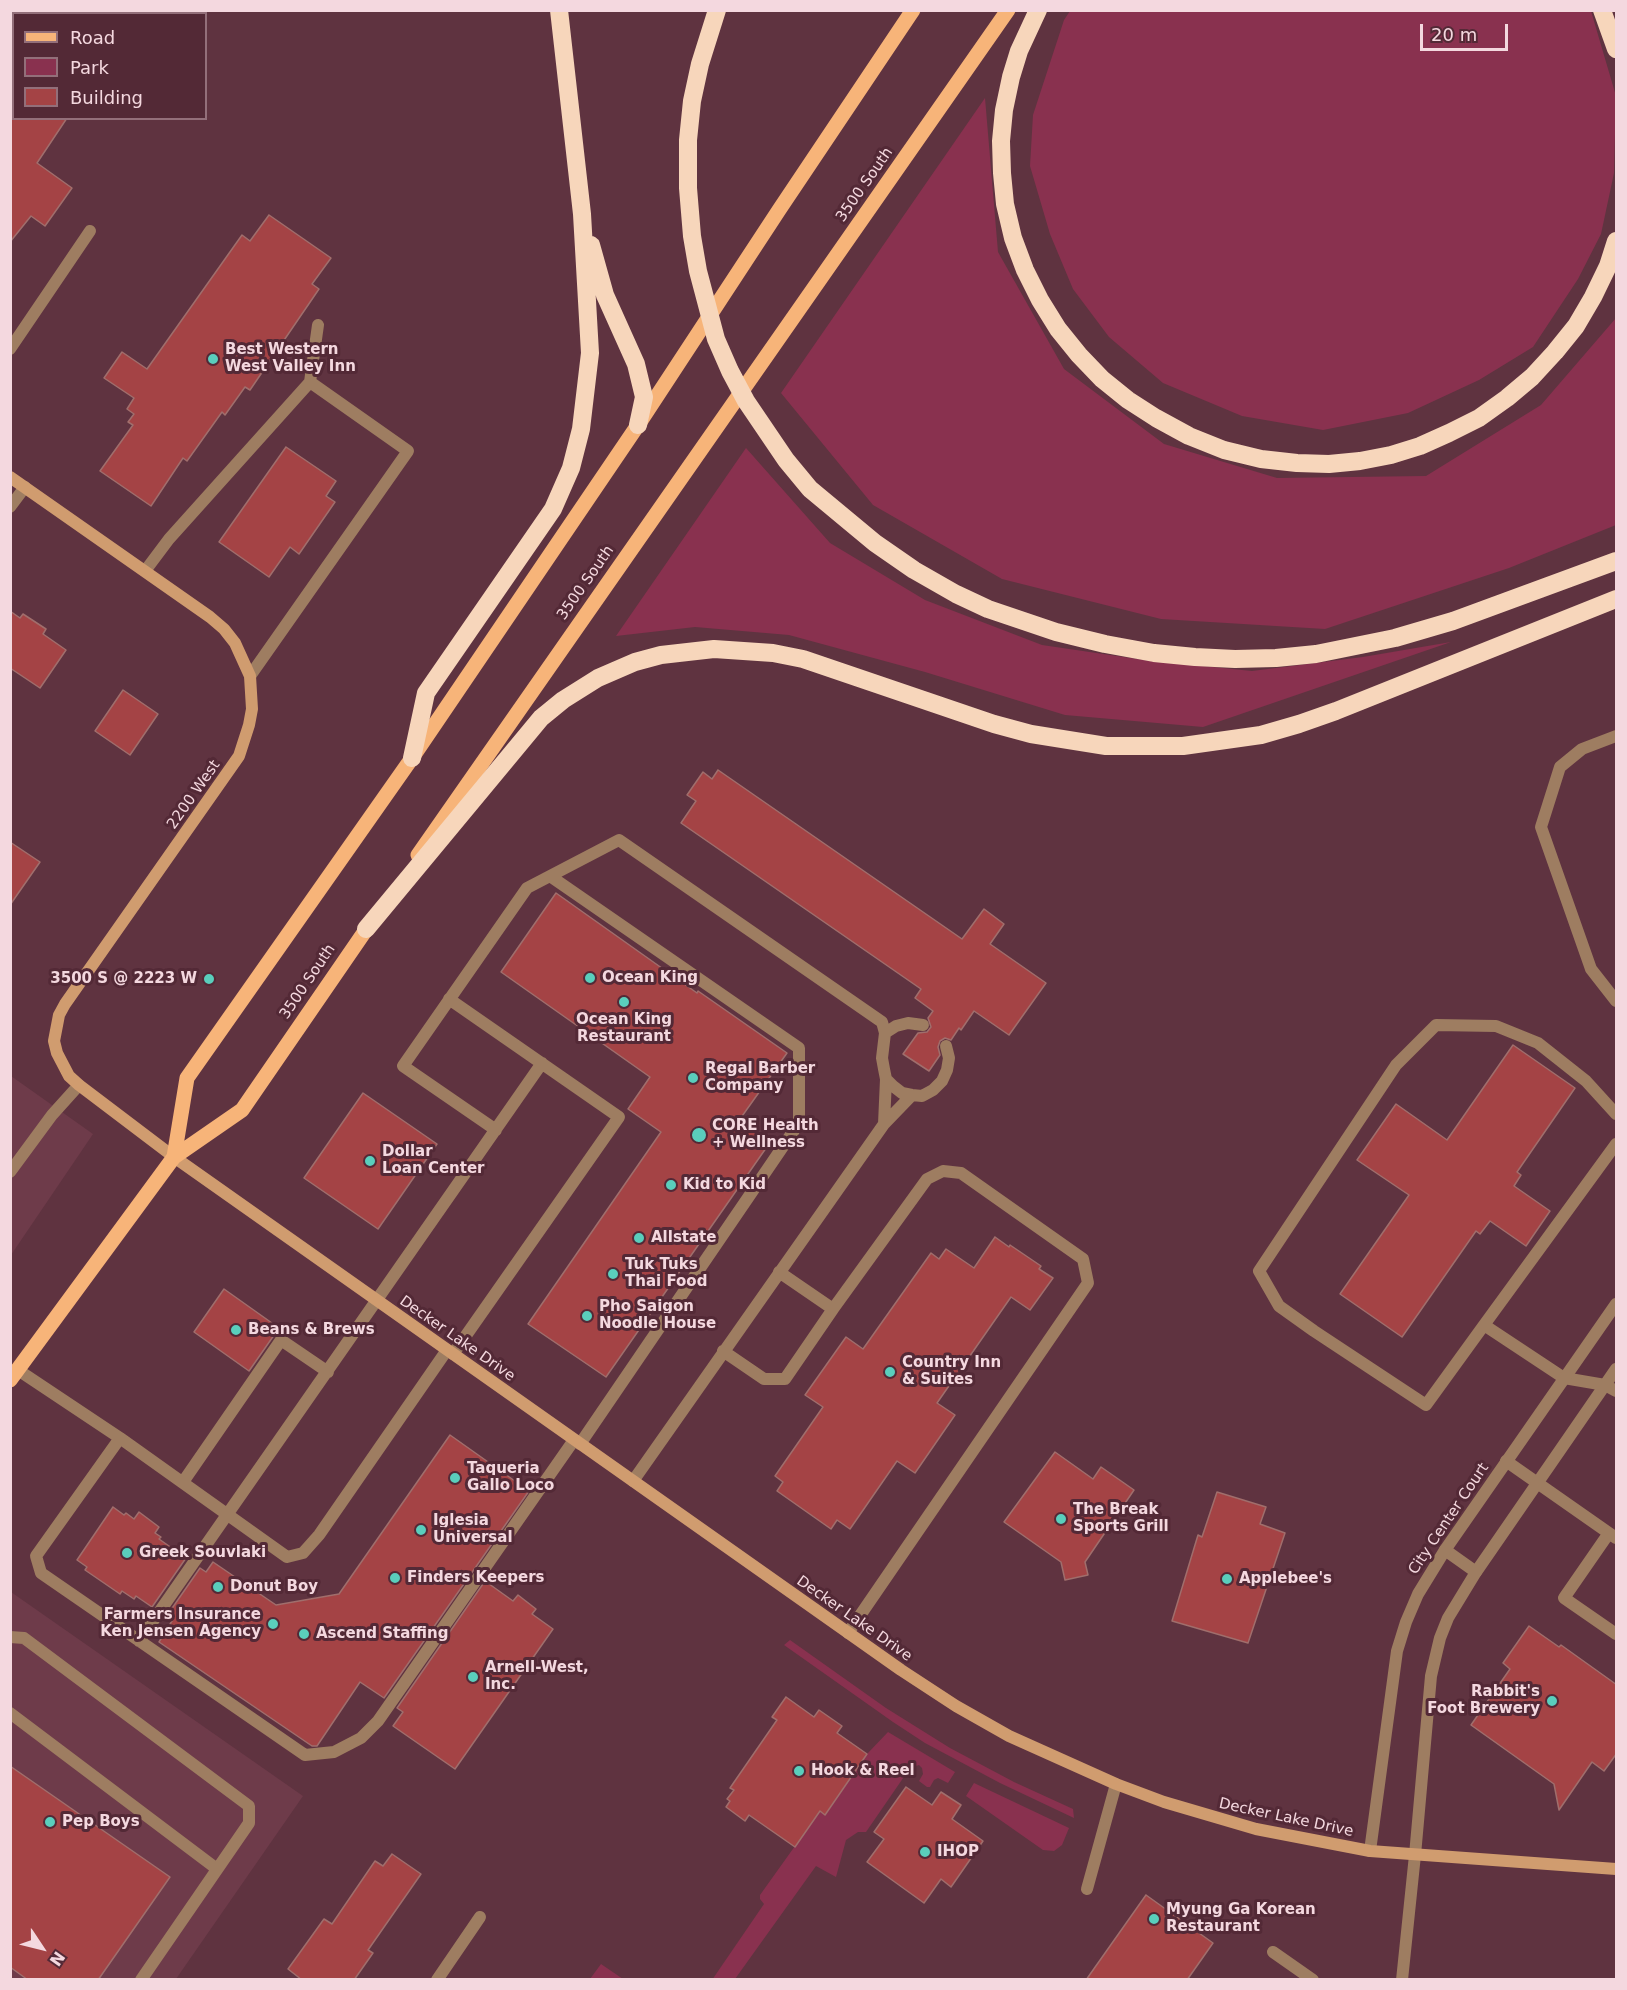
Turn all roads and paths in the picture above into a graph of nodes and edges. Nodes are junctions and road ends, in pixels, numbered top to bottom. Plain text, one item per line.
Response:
1 (559, 10) edge
2 (717, 10) edge
3 (914, 10) edge
4 (1008, 10) edge
5 (1038, 10) edge
6 (1602, 10) edge
7 (1617, 49) edge
8 (582, 214) junction
9 (90, 231) dead end
10 (1617, 241) edge
11 (318, 325) dead end
12 (10, 349) edge
13 (310, 382) junction
14 (638, 425) junction
15 (10, 477) edge
16 (25, 487) junction
17 (10, 507) edge
18 (1617, 561) edge
19 (145, 571) junction
20 (1617, 599) edge
21 (250, 676) junction
22 (1617, 736) edge
23 (412, 758) junction
24 (550, 876) junction
25 (366, 929) junction
26 (449, 999) junction
27 (1617, 1001) edge
28 (923, 1025) dead end
29 (885, 1033) junction
30 (946, 1046) dead end
31 (542, 1064) junction
32 (886, 1079) junction
33 (79, 1085) junction
34 (912, 1095) junction
35 (1617, 1114) edge
36 (884, 1124) junction
37 (496, 1130) junction
38 (1617, 1144) edge
39 (174, 1157) junction
40 (10, 1172) edge
41 (779, 1272) junction
42 (378, 1301) junction
43 (1617, 1304) edge
44 (833, 1309) junction
45 (1484, 1325) junction
46 (723, 1351) junction
47 (450, 1352) junction
48 (1617, 1369) edge
49 (328, 1372) junction
50 (14, 1375) edge
51 (1564, 1378) junction
52 (1611, 1388) edge
53 (120, 1438) junction
54 (577, 1442) junction
55 (1506, 1461) junction
56 (633, 1481) junction
57 (183, 1482) junction
58 (1538, 1483) junction
59 (228, 1514) junction
60 (1613, 1535) edge
61 (1444, 1550) junction
62 (1476, 1572) junction
63 (848, 1633) junction
64 (1617, 1634) edge
65 (10, 1637) edge
66 (139, 1641) junction
67 (10, 1713) edge
68 (1116, 1784) junction
69 (1370, 1851) junction
70 (1415, 1855) junction
71 (217, 1869) junction
72 (1617, 1869) edge
73 (1087, 1889) dead end
74 (480, 1917) dead end
75 (1273, 1952) dead end
76 (141, 1980) edge
77 (437, 1980) edge
78 (1313, 1980) edge
79 (1402, 1980) edge

1 - 8 highway
2 - 18 highway
3 - 14 main road, 3500 South
4 - 25 main road, 3500 South
5 - 10 highway
6 - 7 highway
8 - 14 highway
8 - 23 highway
9 - 12 street
11 - 13 street
13 - 19 street
13 - 21 street
14 - 23 main road, 3500 South
15 - 16 street, 2200 West
16 - 17 street
16 - 19 street, 2200 West
19 - 21 street, 2200 West
20 - 25 highway
21 - 33 street, 2200 West
22 - 27 street
23 - 39 main road, 3500 South
24 - 26 street
24 - 29 street
24 - 54 street
25 - 39 main road, 3500 South
26 - 31 street
26 - 37 street
28 - 29 street
29 - 32 street
30 - 34 street
31 - 37 street
31 - 47 street
32 - 34 street
32 - 36 street
33 - 39 street, 2200 West
33 - 40 street
34 - 36 street
35 - 45 street
36 - 41 street
37 - 42 street
38 - 45 street
39 - 42 street, Decker Lake Drive
39 - 50 main road, 3500 South
41 - 44 street
41 - 46 street
42 - 47 street, Decker Lake Drive
42 - 49 street
43 - 51 street, City Center Court
44 - 46 street
44 - 63 street
45 - 51 street
46 - 56 street
47 - 54 street, Decker Lake Drive
47 - 59 street
48 - 52 street
49 - 57 street
49 - 59 street
50 - 53 street
51 - 52 street
51 - 55 street, City Center Court
52 - 58 street
53 - 57 street
53 - 66 street
54 - 56 street, Decker Lake Drive
54 - 66 street
55 - 58 street
55 - 61 street, City Center Court
56 - 63 street, Decker Lake Drive
57 - 59 street
58 - 60 street
58 - 62 street
59 - 66 street
60 - 64 street
61 - 62 street
61 - 69 street, City Center Court
62 - 70 street
63 - 68 street, Decker Lake Drive
65 - 71 street
67 - 71 street
68 - 69 street, Decker Lake Drive
68 - 73 street
69 - 70 street, Decker Lake Drive
70 - 72 street, Decker Lake Drive
70 - 79 street
71 - 76 street
74 - 77 street
75 - 78 street

